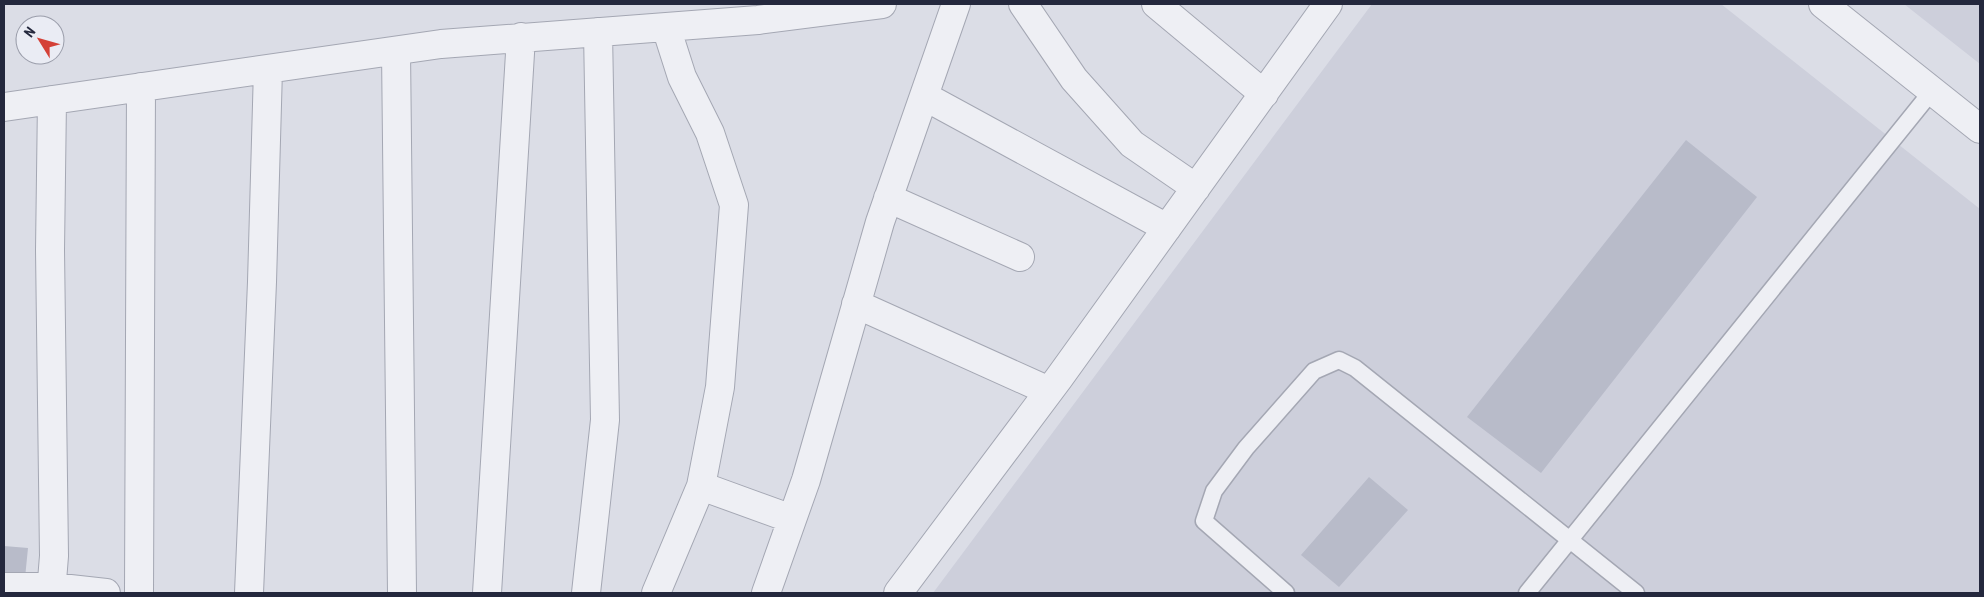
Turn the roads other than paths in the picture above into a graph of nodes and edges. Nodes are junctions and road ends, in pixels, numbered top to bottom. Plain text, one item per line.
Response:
1 (882, 4) edge
2 (956, 4) edge
3 (1023, 4) edge
4 (1156, 4) edge
5 (1328, 4) edge
6 (1824, 4) edge
7 (666, 27) junction
8 (598, 32) junction
9 (520, 37) junction
10 (396, 51) junction
11 (268, 69) junction
12 (141, 87) junction
13 (1932, 91) junction
14 (1264, 94) junction
15 (924, 96) junction
16 (52, 100) junction
17 (4, 107) edge
18 (1980, 130) edge
19 (1196, 188) junction
20 (888, 198) junction
21 (1167, 228) junction
22 (1020, 257) dead end
23 (856, 304) junction
24 (1049, 391) junction
25 (701, 486) junction
26 (792, 519) junction
27 (1569, 541) junction
28 (4, 587) edge
29 (52, 590) edge
30 (106, 593) edge
31 (139, 593) edge
32 (248, 593) edge
33 (402, 593) edge
34 (487, 593) edge
35 (586, 593) edge
36 (656, 593) edge
37 (766, 593) edge
38 (898, 593) edge
39 (1286, 593) edge
40 (1527, 593) edge
41 (1636, 593) edge

1 - 7 street
2 - 15 street
3 - 19 street
4 - 14 street
5 - 14 street
6 - 13 street
7 - 8 street
7 - 25 street
8 - 9 street
8 - 35 street
9 - 10 street
9 - 34 street
10 - 11 street
10 - 33 street
11 - 12 street
11 - 32 street
12 - 16 street
12 - 31 street
13 - 18 street
13 - 27 lane
14 - 19 street
15 - 20 street
15 - 21 street
16 - 17 street
16 - 29 street
19 - 21 street
20 - 22 street
20 - 23 street
21 - 24 street
23 - 24 street
23 - 26 street
24 - 38 street
25 - 26 street
25 - 36 street
26 - 37 street
27 - 39 lane
27 - 40 lane
27 - 41 lane
28 - 29 street
29 - 30 street

